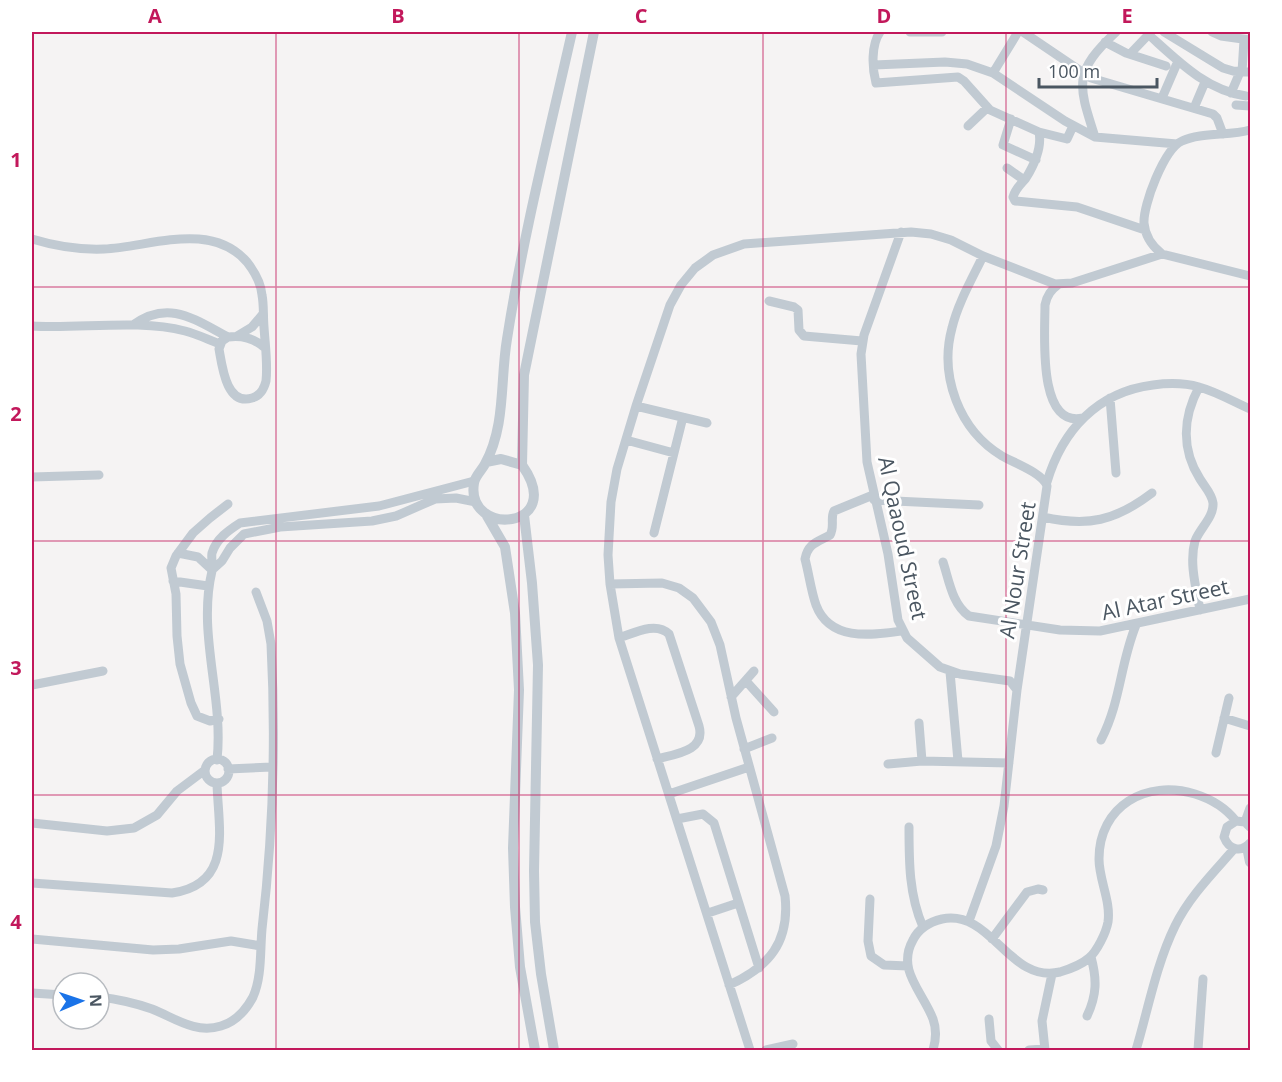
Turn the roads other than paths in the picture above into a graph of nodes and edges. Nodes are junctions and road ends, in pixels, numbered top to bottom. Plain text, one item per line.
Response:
1 (572, 32) edge
2 (594, 32) edge
3 (880, 32) edge
4 (910, 32) edge
5 (942, 32) edge
6 (1018, 32) edge
7 (1023, 32) edge
8 (1116, 32) edge
9 (1164, 32) edge
10 (1212, 32) edge
11 (1151, 33) edge
12 (1247, 40) edge
13 (1105, 42) junction
14 (1130, 54) junction
15 (1178, 61) junction
16 (874, 65) junction
17 (1166, 66) dead end
18 (1244, 72) edge
19 (993, 73) junction
20 (1084, 74) junction
21 (1205, 81) junction
22 (1231, 93) junction
23 (1246, 96) dead end
24 (1162, 98) junction
25 (1236, 105) dead end
26 (1251, 106) edge
27 (987, 108) junction
28 (1194, 108) junction
29 (1011, 119) junction
30 (968, 126) dead end
31 (1073, 126) junction
32 (1251, 130) edge
33 (1040, 132) junction
34 (1223, 134) junction
35 (1095, 137) junction
36 (1177, 144) junction
37 (1036, 160) junction
38 (1007, 168) dead end
39 (1024, 180) junction
40 (1145, 230) junction
41 (901, 232) junction
42 (32, 240) edge
43 (1162, 254) junction
44 (983, 256) junction
45 (1251, 276) edge
46 (1059, 284) junction
47 (769, 301) dead end
48 (263, 314) junction
49 (32, 326) edge
50 (134, 326) junction
51 (232, 337) junction
52 (862, 341) junction
53 (220, 344) junction
54 (265, 348) junction
55 (504, 372) junction
56 (524, 375) junction
57 (1198, 387) junction
58 (1110, 398) junction
59 (636, 406) junction
60 (1251, 409) edge
61 (682, 417) junction
62 (1083, 418) junction
63 (707, 423) dead end
64 (626, 440) junction
65 (674, 453) junction
66 (486, 462) junction
67 (522, 465) junction
68 (1116, 473) dead end
69 (99, 474) dead end
70 (32, 477) edge
71 (474, 480) junction
72 (1047, 482) junction
73 (1152, 493) dead end
74 (874, 497) junction
75 (476, 502) junction
76 (228, 504) dead end
77 (979, 505) dead end
78 (320, 514) junction
79 (524, 515) junction
80 (487, 516) junction
81 (1043, 517) junction
82 (240, 523) junction
83 (319, 526) junction
84 (654, 533) dead end
85 (244, 534) junction
86 (178, 553) junction
87 (943, 562) dead end
88 (212, 570) junction
89 (173, 581) junction
90 (610, 584) junction
91 (208, 586) junction
92 (256, 592) dead end
93 (1251, 599) edge
94 (1200, 610) junction
95 (1027, 625) junction
96 (1136, 625) junction
97 (902, 631) junction
98 (619, 638) junction
99 (103, 671) dead end
100 (754, 671) dead end
101 (950, 672) junction
102 (746, 681) junction
103 (32, 685) edge
104 (1017, 690) junction
105 (730, 696) junction
106 (1229, 698) dead end
107 (774, 712) dead end
108 (1224, 718) junction
109 (219, 719) junction
110 (919, 723) dead end
111 (1251, 726) edge
112 (772, 738) dead end
113 (1101, 740) dead end
114 (744, 749) junction
115 (1216, 753) dead end
116 (657, 759) junction
117 (217, 760) junction
118 (922, 761) junction
119 (958, 761) junction
120 (1009, 763) junction
121 (888, 764) dead end
122 (272, 767) junction
123 (749, 767) junction
124 (228, 769) junction
125 (205, 771) junction
126 (217, 783) junction
127 (669, 794) junction
128 (1251, 808) edge
129 (677, 819) junction
130 (32, 823) edge
131 (1244, 824) edge
132 (909, 827) dead end
133 (1249, 845) edge
134 (1234, 849) junction
135 (1251, 862) edge
136 (32, 883) edge
137 (1043, 890) dead end
138 (870, 899) dead end
139 (738, 903) junction
140 (708, 913) junction
141 (969, 921) junction
142 (923, 927) junction
143 (32, 939) edge
144 (992, 939) junction
145 (261, 946) junction
146 (1091, 957) junction
147 (908, 966) junction
148 (759, 968) junction
149 (1052, 974) junction
150 (1203, 980) dead end
151 (729, 985) junction
152 (32, 993) edge
153 (51, 994) edge
154 (111, 999) edge
155 (1087, 1016) dead end
156 (989, 1019) dead end
157 (793, 1044) dead end
158 (535, 1050) edge
159 (554, 1050) edge
160 (750, 1050) edge
161 (766, 1050) edge
162 (933, 1050) edge
163 (998, 1050) edge
164 (1029, 1050) edge
165 (1044, 1050) edge
166 (1136, 1050) edge
167 (1198, 1050) edge

1 - 55 street
2 - 56 street
3 - 16 street
4 - 5 street
6 - 19 street
7 - 20 street
8 - 13 street
9 - 18 street
10 - 12 street
11 - 14 street
11 - 15 street
12 - 18 street
13 - 14 street
13 - 20 street
14 - 17 street
15 - 21 street
15 - 24 street
16 - 19 street
16 - 27 street
18 - 22 street
19 - 31 street
20 - 24 street
20 - 35 street
21 - 22 street
21 - 28 street
22 - 23 street
24 - 28 street
25 - 26 street
27 - 29 street
27 - 30 street
28 - 34 street
29 - 33 street
29 - 37 street
31 - 33 street
31 - 35 street
32 - 34 street
33 - 37 street
34 - 36 street
35 - 36 street
36 - 40 street
37 - 39 street
38 - 39 street
39 - 40 street
40 - 43 street
41 - 44 street
41 - 52 street, Al Qaaoud Street
41 - 59 street
42 - 48 street
43 - 45 street
43 - 46 street
44 - 46 street
44 - 72 street, Al Nour Street
46 - 62 street
47 - 52 street
48 - 51 street
48 - 54 street
49 - 50 street
50 - 51 street
50 - 53 street
51 - 53 street
51 - 54 street
52 - 74 street, Al Qaaoud Street
53 - 54 street
55 - 56 street
55 - 66 street
56 - 67 street
57 - 58 street
57 - 60 street
57 - 94 street
58 - 62 street
58 - 68 street
59 - 61 street
59 - 64 street
61 - 63 street
61 - 65 street
62 - 72 street
64 - 65 street
64 - 90 street
65 - 84 street
66 - 67 street
66 - 71 street
67 - 79 street
69 - 70 street
71 - 75 street
71 - 78 street
72 - 81 street, Al Nour Street
73 - 81 street
74 - 77 street
74 - 97 street, Al Qaaoud Street
74 - 97 street
75 - 80 street
75 - 83 street
76 - 86 street
78 - 82 street
78 - 83 street
79 - 80 street
79 - 159 street
80 - 158 street
81 - 95 street, Al Nour Street
82 - 85 street
82 - 88 street
83 - 85 street
85 - 88 street
86 - 88 street
86 - 89 street
87 - 95 street, Al Atar Street
88 - 91 street
89 - 91 street
89 - 109 street
90 - 98 street
90 - 105 street
91 - 109 street
92 - 122 street
93 - 94 street, Al Atar Street
94 - 96 street, Al Atar Street
95 - 96 street, Al Atar Street
95 - 104 street, Al Nour Street
96 - 113 street
97 - 101 street, Al Qaaoud Street
98 - 116 street
98 - 116 street
99 - 103 street
100 - 102 street
101 - 104 street, Al Qaaoud Street
101 - 119 street
102 - 105 street
102 - 107 street
104 - 120 street
105 - 114 street
106 - 108 street
108 - 111 street
108 - 115 street
109 - 117 street
110 - 118 street
112 - 114 street
114 - 123 street
116 - 127 street
117 - 124 street
117 - 125 street
118 - 119 street
118 - 121 street
119 - 120 street
120 - 141 street
122 - 124 street
122 - 145 street
123 - 127 street
123 - 148 street
124 - 126 street
125 - 126 street
125 - 130 street
126 - 136 street
127 - 129 street
128 - 131 street
129 - 139 street
129 - 140 street
131 - 134 street
131 - 146 street
132 - 142 street
133 - 134 street
133 - 135 street
134 - 166 street
137 - 144 street
138 - 147 street
139 - 140 street
139 - 148 street
140 - 151 street
141 - 142 street
141 - 144 street
142 - 147 street
143 - 145 street
144 - 149 street
145 - 154 street
146 - 149 street
146 - 155 street
147 - 162 street
148 - 151 street
149 - 165 street
150 - 167 street
151 - 160 street
152 - 153 street
156 - 163 street
157 - 161 street
164 - 165 street

